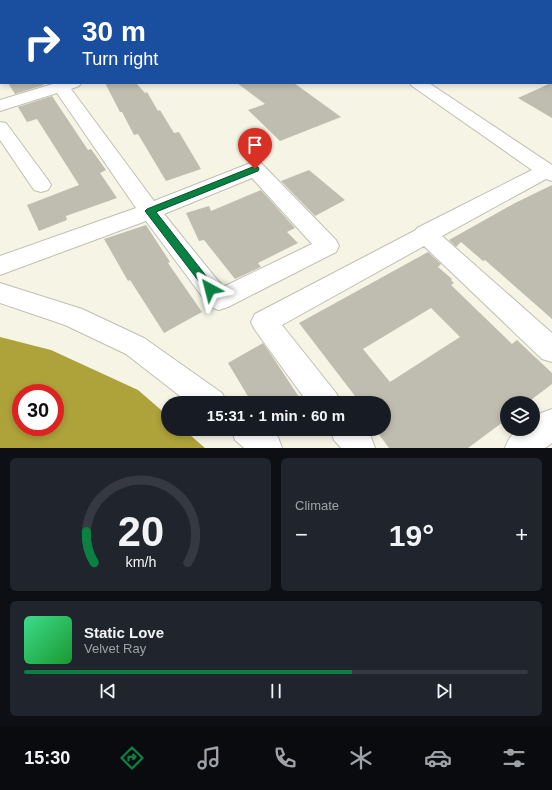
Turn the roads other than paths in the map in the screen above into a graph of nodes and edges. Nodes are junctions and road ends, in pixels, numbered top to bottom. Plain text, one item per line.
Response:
1 (419, 84) edge
2 (67, 85) edge
3 (0, 106) edge
4 (0, 127) edge
5 (549, 172) edge
6 (42, 185) dead end
7 (150, 211) junction
8 (425, 234) junction
9 (0, 266) edge
10 (0, 293) edge
11 (552, 350) edge
12 (203, 396) edge
13 (321, 396) edge
14 (552, 424) edge
15 (254, 436) edge
16 (351, 436) edge
17 (267, 448) edge
18 (360, 448) edge
19 (520, 448) edge

1 - 5 street
2 - 3 street
2 - 7 street
4 - 6 street
5 - 8 street
7 - 7 street
7 - 9 street
8 - 11 street
8 - 13 street
10 - 12 street
14 - 19 street
15 - 17 street
16 - 18 street

